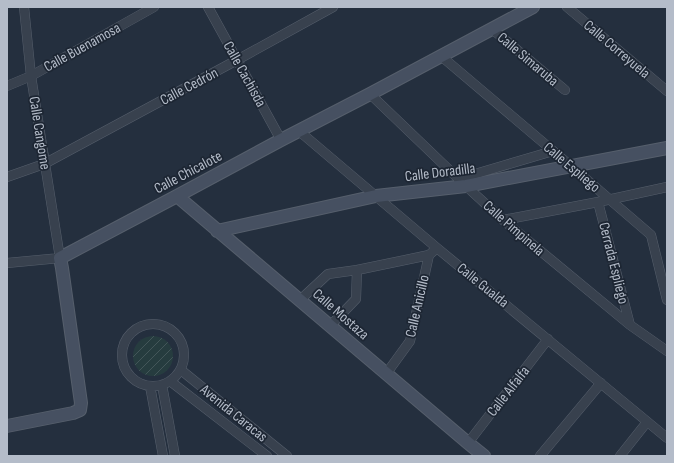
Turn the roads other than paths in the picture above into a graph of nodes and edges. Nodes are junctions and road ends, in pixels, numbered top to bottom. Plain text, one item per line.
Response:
1 (24, 7) edge
2 (154, 7) edge
3 (208, 7) edge
4 (333, 7) edge
5 (533, 7) edge
6 (567, 7) edge
7 (492, 29) junction
8 (441, 56) junction
9 (237, 60) junction
10 (31, 76) junction
11 (7, 86) edge
12 (565, 90) dead end
13 (667, 91) edge
14 (370, 94) junction
15 (299, 131) junction
16 (281, 140) junction
17 (667, 148) edge
18 (554, 151) junction
19 (44, 164) junction
20 (572, 167) junction
21 (7, 177) edge
22 (462, 182) junction
23 (667, 187) edge
24 (177, 196) junction
25 (376, 196) junction
26 (610, 199) junction
27 (598, 202) junction
28 (502, 220) junction
29 (217, 231) junction
30 (437, 248) junction
31 (429, 255) junction
32 (60, 258) junction
33 (7, 263) edge
34 (357, 270) junction
35 (300, 300) junction
36 (667, 300) edge
37 (630, 325) junction
38 (330, 326) junction
39 (548, 339) junction
40 (667, 351) edge
41 (181, 370) junction
42 (386, 374) junction
43 (166, 383) junction
44 (601, 383) junction
45 (150, 386) junction
46 (647, 422) junction
47 (7, 426) edge
48 (667, 438) edge
49 (468, 443) junction
50 (163, 456) edge
51 (175, 456) edge
52 (267, 456) edge
53 (287, 456) edge
54 (484, 456) edge
55 (540, 456) edge
56 (620, 456) edge

1 - 10 street, Calle Cangome
2 - 10 street, Calle Buenamosa
3 - 9 street, Calle Cachisda
4 - 9 street, Calle Cedrón
5 - 7 street, Calle Chicalote
6 - 13 street, Calle Correyuela
7 - 8 street, Calle Chicalote
7 - 12 street, Calle Simaruba
8 - 14 street, Calle Chicalote
8 - 18 street, Calle Espliego
9 - 16 street, Calle Cachisda
9 - 19 street, Calle Cedrón
10 - 11 street, Calle Buenamosa
10 - 19 street, Calle Cangome
14 - 15 street, Calle Chicalote
14 - 22 street, Calle Pimpinela
15 - 16 street, Calle Chicalote
15 - 25 street, Calle Gualda
16 - 24 street, Calle Chicalote
17 - 20 street, Calle Doradilla
18 - 20 street, Calle Espliego
18 - 22 street
19 - 21 street, Calle Cedrón
19 - 32 street, Calle Cangome
20 - 22 street, Calle Doradilla
20 - 26 street, Calle Espliego
22 - 25 street, Calle Doradilla
22 - 28 street, Calle Pimpinela
23 - 26 street
24 - 29 street, Calle Mostaza
24 - 32 street, Calle Chicalote
25 - 29 street, Calle Doradilla
25 - 30 street, Calle Gualda
26 - 27 street
26 - 36 street, Calle Espliego
27 - 28 street
27 - 37 street, Cerrada Espliego
28 - 37 street, Calle Pimpinela
29 - 35 street, Calle Mostaza
30 - 31 street
30 - 39 street, Calle Gualda
31 - 34 street
31 - 42 street, Calle Anicillo
32 - 33 street
32 - 47 street
34 - 35 street
34 - 38 street
35 - 38 street, Calle Mostaza
37 - 40 street, Calle Pimpinela
38 - 42 street, Calle Mostaza
39 - 44 street, Calle Gualda
39 - 49 street, Calle Alfalfa
41 - 43 street
41 - 45 street
41 - 53 street, Avenida Caracas
42 - 49 street, Calle Mostaza
43 - 45 street
43 - 51 street
43 - 52 street, Avenida Caracas
44 - 46 street, Calle Gualda
44 - 55 street
45 - 50 street
46 - 48 street, Calle Gualda
46 - 56 street
49 - 54 street, Calle Mostaza

